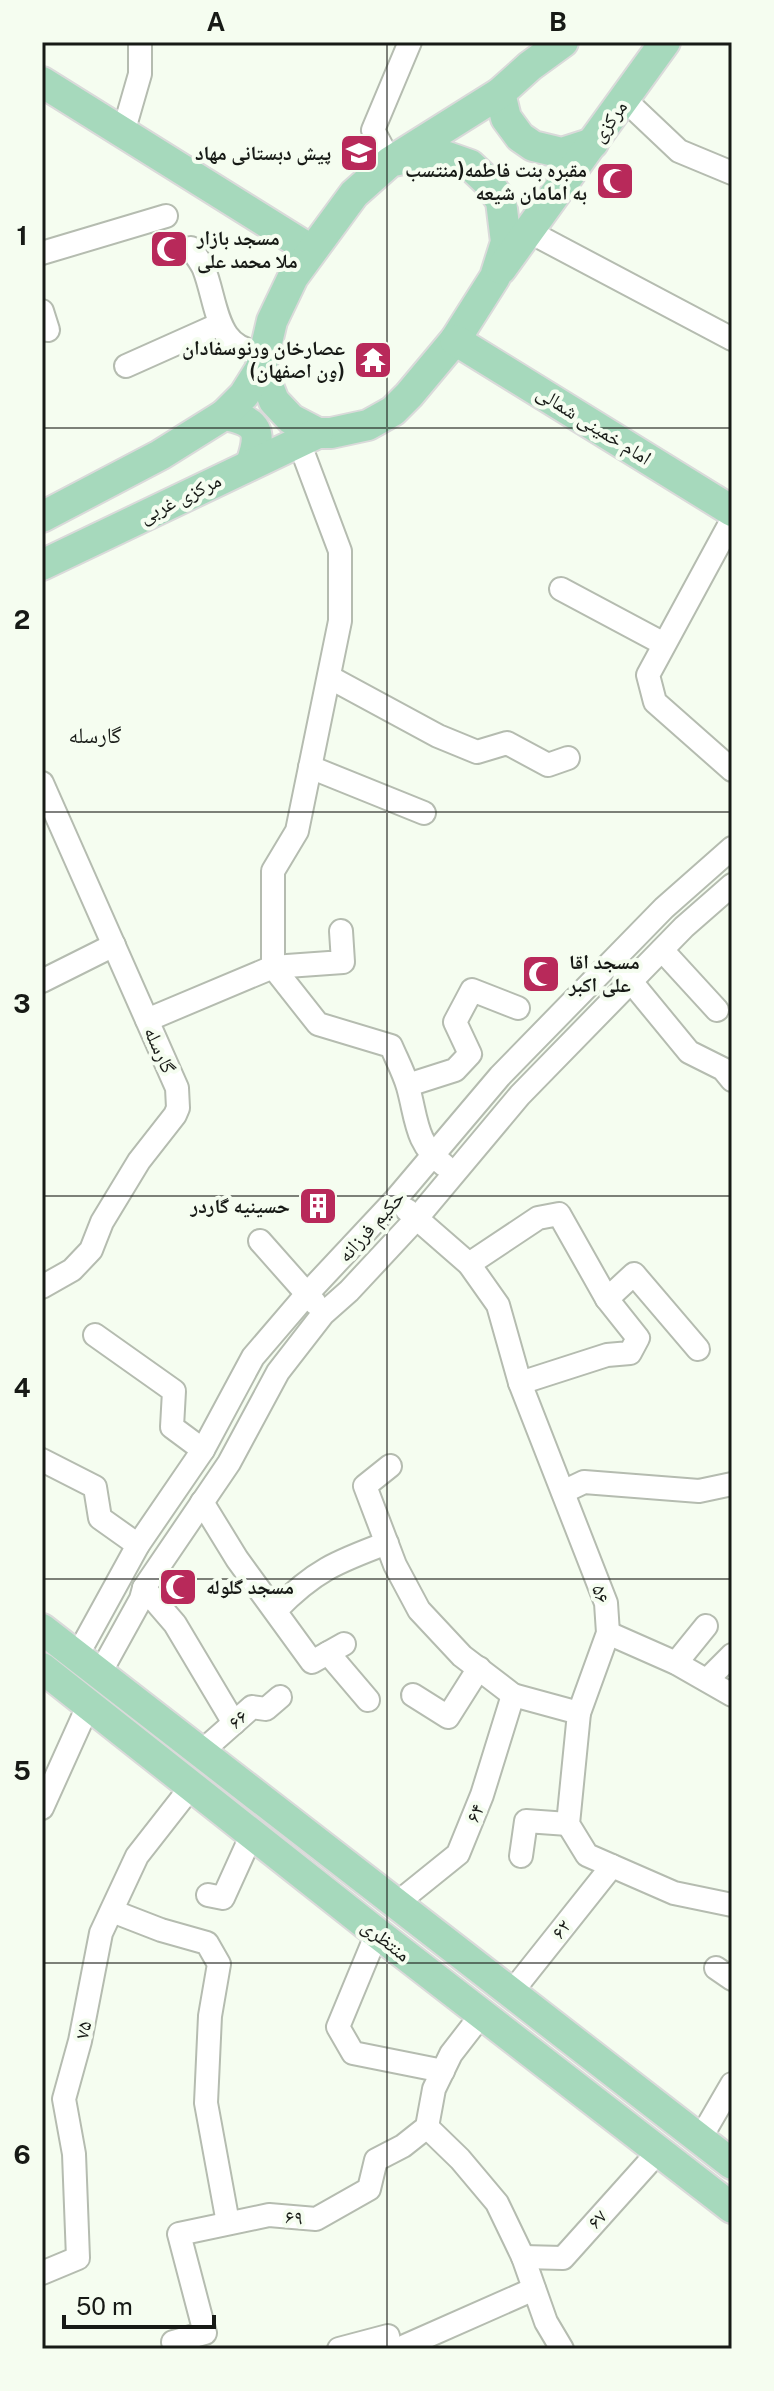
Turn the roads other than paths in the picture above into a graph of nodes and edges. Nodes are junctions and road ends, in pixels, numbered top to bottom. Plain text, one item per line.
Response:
1 (140, 42) edge
2 (410, 42) edge
3 (563, 42) edge
4 (665, 42) edge
5 (42, 82) edge
6 (500, 93) junction
7 (624, 99) junction
8 (123, 133) junction
9 (593, 143) junction
10 (390, 162) junction
11 (732, 173) edge
12 (166, 216) dead end
13 (530, 232) junction
14 (191, 248) dead end
15 (311, 250) junction
16 (42, 253) edge
17 (495, 277) junction
18 (220, 324) junction
19 (732, 339) edge
20 (455, 340) junction
21 (263, 360) junction
22 (126, 366) dead end
23 (224, 415) junction
24 (309, 437) junction
25 (251, 464) junction
26 (732, 511) edge
27 (42, 517) edge
28 (732, 520) edge
29 (42, 565) edge
30 (561, 589) dead end
31 (664, 644) junction
32 (329, 677) junction
33 (568, 758) dead end
34 (310, 767) junction
35 (732, 770) edge
36 (42, 783) edge
37 (424, 813) dead end
38 (732, 848) edge
39 (732, 885) edge
40 (341, 931) dead end
41 (114, 945) junction
42 (662, 950) junction
43 (614, 961) junction
44 (273, 967) junction
45 (42, 981) edge
46 (632, 982) junction
47 (518, 1008) dead end
48 (717, 1010) dead end
49 (147, 1020) junction
50 (732, 1080) edge
51 (408, 1085) junction
52 (433, 1157) junction
53 (455, 1174) junction
54 (395, 1200) junction
55 (417, 1218) junction
56 (260, 1241) dead end
57 (469, 1264) junction
58 (42, 1287) edge
59 (307, 1294) junction
60 (607, 1299) junction
61 (323, 1314) junction
62 (95, 1335) dead end
63 (698, 1349) dead end
64 (520, 1383) junction
65 (203, 1450) junction
66 (42, 1460) edge
67 (390, 1466) dead end
68 (732, 1484) edge
69 (563, 1492) junction
70 (202, 1502) junction
71 (387, 1543) junction
72 (138, 1545) junction
73 (144, 1588) junction
74 (276, 1610) junction
75 (706, 1626) dead end
76 (42, 1629) edge
77 (608, 1633) junction
78 (732, 1655) edge
79 (676, 1663) junction
80 (88, 1666) junction
81 (42, 1668) edge
82 (479, 1668) junction
83 (707, 1680) junction
84 (413, 1695) dead end
85 (513, 1695) junction
86 (732, 1695) edge
87 (280, 1697) dead end
88 (368, 1700) dead end
89 (88, 1706) junction
90 (579, 1713) junction
91 (234, 1723) junction
92 (200, 1753) junction
93 (236, 1781) junction
94 (191, 1787) junction
95 (45, 1800) edge
96 (216, 1806) junction
97 (568, 1824) junction
98 (252, 1834) junction
99 (521, 1856) dead end
100 (612, 1866) junction
101 (208, 1895) dead end
102 (396, 1904) junction
103 (732, 1905) edge
104 (112, 1911) junction
105 (377, 1933) junction
106 (511, 1993) junction
107 (482, 2014) junction
108 (443, 2071) junction
109 (732, 2084) edge
110 (427, 2127) junction
111 (700, 2139) junction
112 (659, 2151) junction
113 (732, 2164) edge
114 (732, 2208) edge
115 (228, 2223) junction
116 (523, 2257) junction
117 (42, 2273) edge
118 (534, 2289) junction
119 (173, 2342) dead end
120 (398, 2348) edge
121 (339, 2349) edge
122 (562, 2349) edge

1 - 8 street
2 - 10 street
3 - 6 main road
4 - 7 main road, مرکزی
5 - 8 main road
6 - 9 main road
6 - 10 main road
7 - 9 main road, مرکزی
7 - 11 street
8 - 15 main road
9 - 13 main road, مرکزی
10 - 15 main road
10 - 17 main road
12 - 16 street
13 - 17 main road, مرکزی
13 - 19 street
14 - 18 street
15 - 21 main road
17 - 20 main road
18 - 21 street
18 - 22 street
20 - 24 main road
20 - 26 main road, امام خمینی شمالی
21 - 23 main road
21 - 24 main road
23 - 25 main road
23 - 27 main road
24 - 25 main road, مرکزی غربی
24 - 32 street
25 - 29 main road, مرکزی غربی
28 - 31 street
30 - 31 street
31 - 35 street
32 - 33 street
32 - 34 street
34 - 37 street
34 - 44 street
36 - 41 street, گارسله
38 - 43 street, حکیم فرزانه
39 - 42 street, حکیم فرزانه
40 - 44 street
41 - 45 street
41 - 49 street, گارسله
42 - 46 street, حکیم فرزانه
42 - 48 street
43 - 46 street
43 - 52 street, حکیم فرزانه
44 - 49 street
44 - 51 street
46 - 50 street
46 - 53 street, حکیم فرزانه
47 - 51 street
49 - 58 street, گارسله
51 - 52 street
52 - 53 street
52 - 54 street, حکیم فرزانه
53 - 55 street, حکیم فرزانه
54 - 55 street, ۵۶
54 - 59 street, حکیم فرزانه
55 - 57 street, ۵۶
55 - 61 street, حکیم فرزانه
56 - 59 street
57 - 60 street
57 - 64 street, ۵۶
59 - 61 street
59 - 65 street, حکیم فرزانه
60 - 63 street
60 - 64 street
61 - 70 street, حکیم فرزانه
62 - 65 street
64 - 69 street, ۵۶
65 - 72 street, حکیم فرزانه
66 - 72 street
67 - 71 street
68 - 69 street
69 - 77 street, ۵۶
70 - 73 street, حکیم فرزانه
70 - 74 street
71 - 74 street
71 - 82 street
72 - 80 street, حکیم فرزانه
73 - 80 street, حکیم فرزانه
73 - 91 street
74 - 88 street
75 - 79 street
76 - 80 main road, منتظری
77 - 79 street
77 - 90 street, ۵۶
78 - 83 street
79 - 83 street
80 - 92 main road, منتظری
81 - 89 main road, منتظری
82 - 84 street
82 - 85 street
83 - 86 street
85 - 90 street
85 - 102 street, ۶۴
87 - 91 street, ۶۶
89 - 94 main road, منتظری
89 - 95 street
90 - 97 street, ۵۶
91 - 92 street, ۶۶
92 - 93 main road, منتظری
93 - 96 main road
93 - 102 main road, منتظری
94 - 96 main road, منتظری
94 - 104 street, ۷۵
96 - 98 main road, منتظری
97 - 99 street
97 - 100 street
98 - 101 street
98 - 105 main road, منتظری
100 - 103 street
100 - 106 street, ۶۲
102 - 106 main road, منتظری
104 - 115 street
104 - 117 street, ۷۵
105 - 107 main road, منتظری
105 - 108 street
106 - 111 main road, منتظری
107 - 108 street
107 - 112 main road, منتظری
108 - 110 street
109 - 111 street
110 - 115 street, ۶۹
110 - 116 street
111 - 113 main road, منتظری
112 - 114 main road, منتظری
112 - 116 street, ۶۷
115 - 119 street, ۶۹
116 - 118 street
118 - 120 street
118 - 122 street
120 - 121 street

